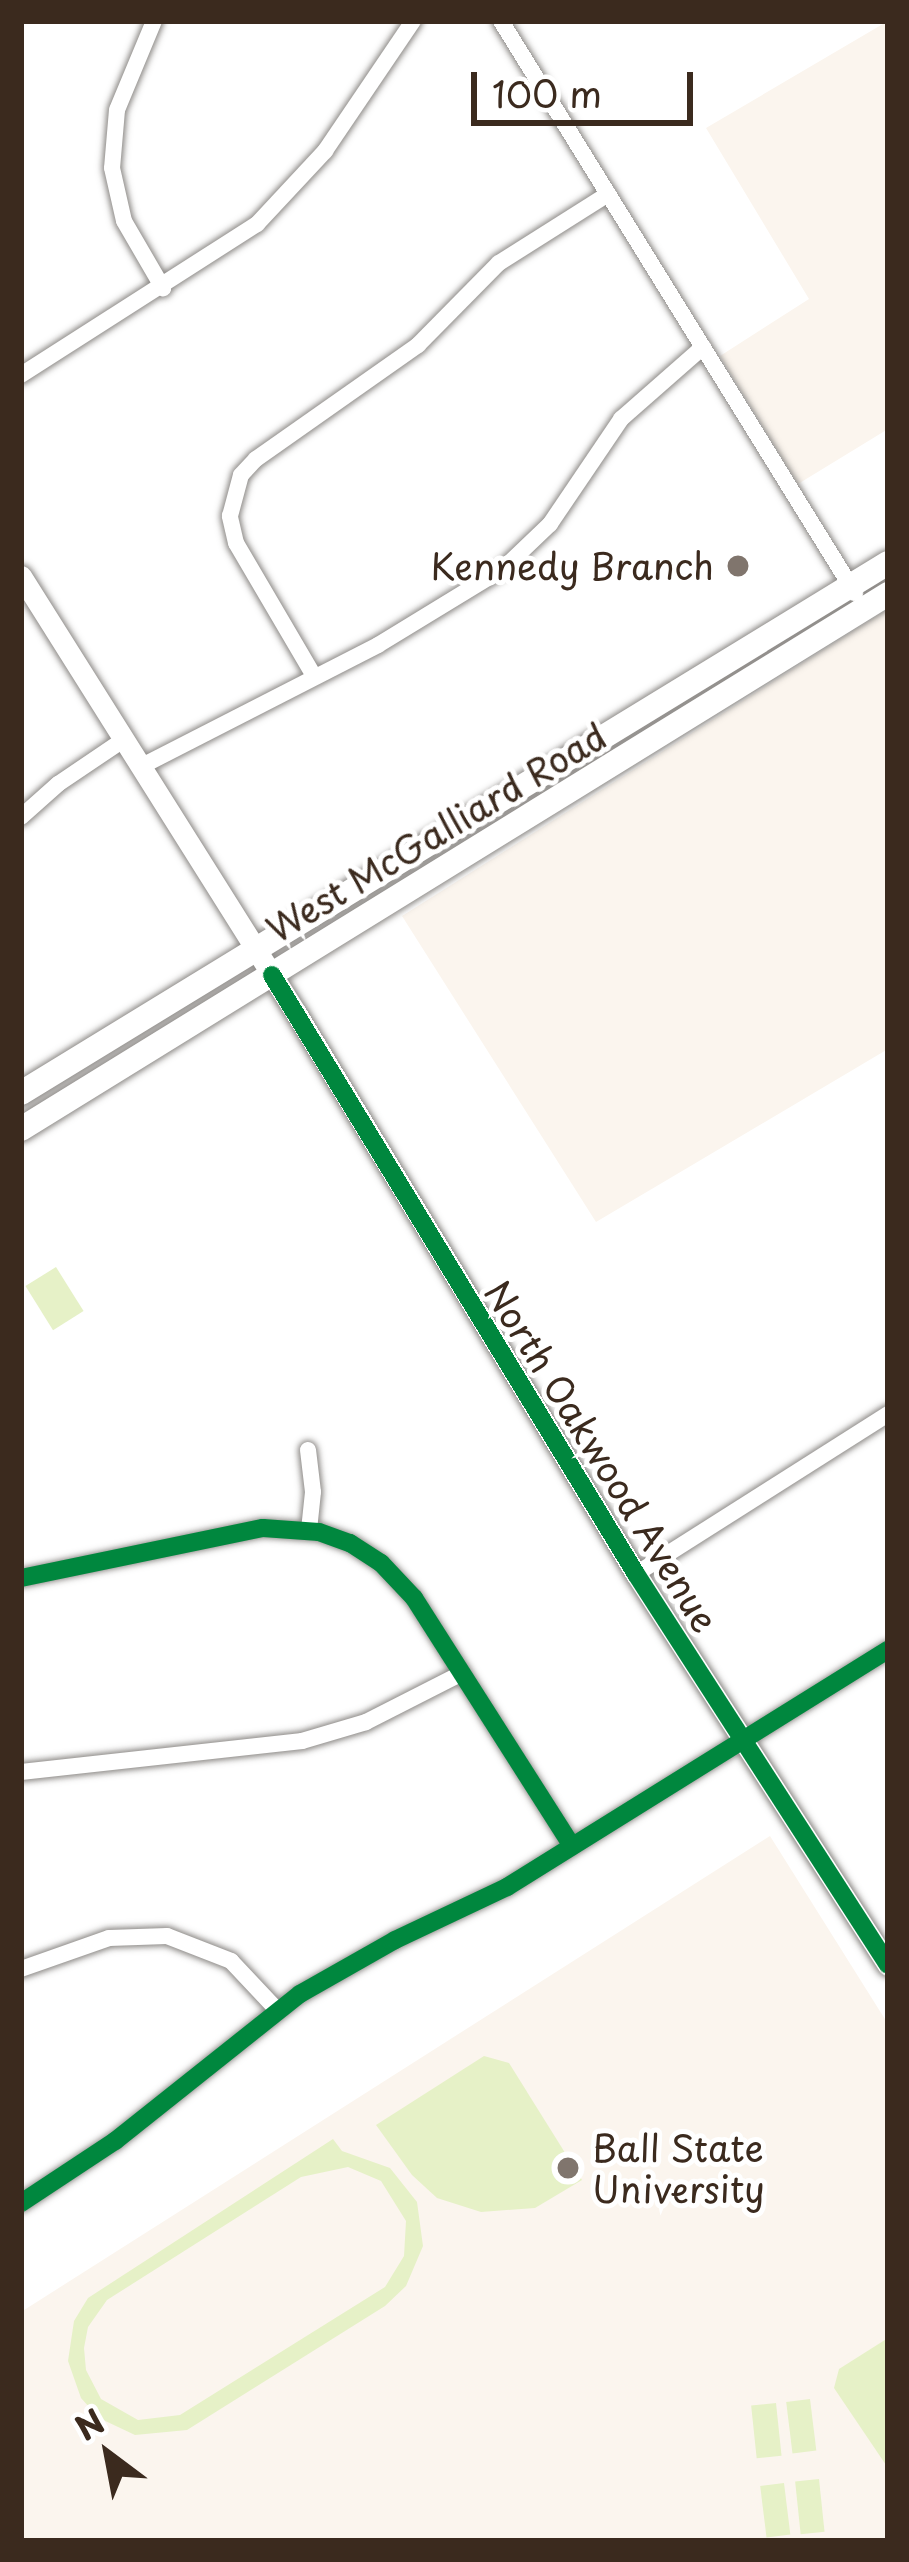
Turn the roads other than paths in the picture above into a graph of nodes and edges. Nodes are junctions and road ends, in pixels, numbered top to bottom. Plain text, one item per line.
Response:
1 (154, 21) edge
2 (413, 21) edge
3 (501, 21) edge
4 (608, 194) junction
5 (163, 288) junction
6 (704, 347) junction
7 (21, 374) edge
8 (888, 563) edge
9 (21, 576) edge
10 (850, 586) junction
11 (888, 594) edge
12 (866, 608) junction
13 (314, 676) junction
14 (123, 740) junction
15 (140, 766) junction
16 (21, 817) edge
17 (256, 950) junction
18 (272, 975) junction
19 (21, 1093) edge
20 (21, 1129) edge
21 (888, 1414) edge
22 (308, 1450) dead end
23 (309, 1530) junction
24 (636, 1574) junction
25 (21, 1578) edge
26 (888, 1650) edge
27 (462, 1673) junction
28 (742, 1739) junction
29 (21, 1772) edge
30 (572, 1846) junction
31 (888, 1966) edge
32 (21, 1969) edge
33 (277, 2010) junction
34 (21, 2203) edge

1 - 5 street
2 - 5 street
3 - 4 street
4 - 6 street
4 - 13 street
5 - 7 street
6 - 10 street
6 - 13 street
8 - 10 main road, West McGalliard Road
9 - 14 street, North Oakwood Avenue
10 - 12 street
10 - 17 main road, West McGalliard Road
11 - 12 main road, West McGalliard Road
12 - 18 main road, West McGalliard Road
13 - 15 street
14 - 15 street, North Oakwood Avenue
14 - 16 street
15 - 17 street, North Oakwood Avenue
17 - 18 street, North Oakwood Avenue
17 - 19 main road, West McGalliard Road
18 - 20 main road, West McGalliard Road
18 - 24 street, North Oakwood Avenue
21 - 24 street
22 - 23 street
23 - 25 street
23 - 27 street
24 - 28 street, North Oakwood Avenue
26 - 28 street
27 - 29 street
27 - 30 street
28 - 30 street
28 - 31 street, North Oakwood Avenue
30 - 33 street
32 - 33 street
33 - 34 street

